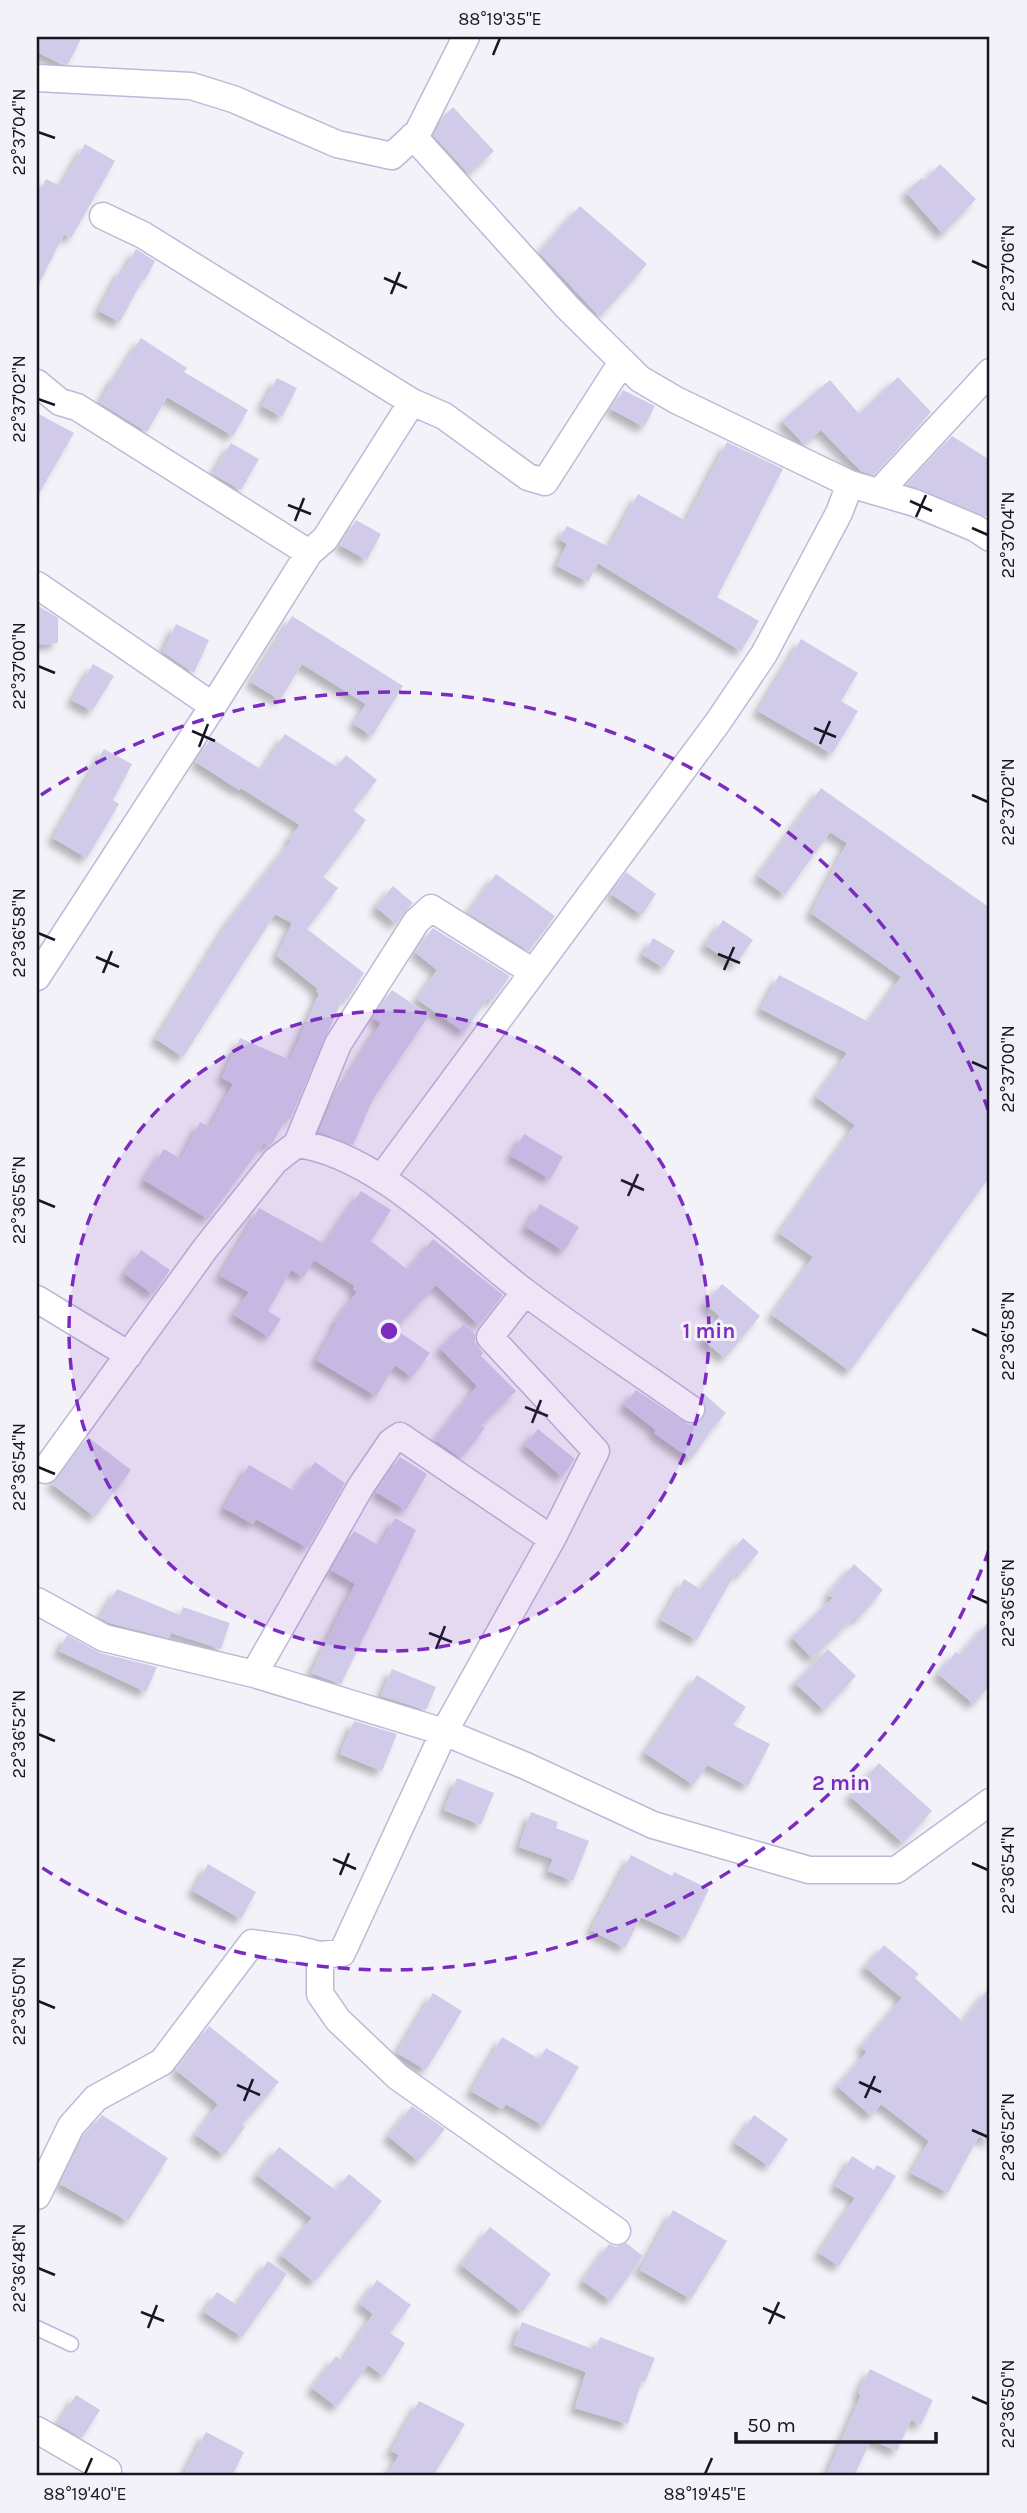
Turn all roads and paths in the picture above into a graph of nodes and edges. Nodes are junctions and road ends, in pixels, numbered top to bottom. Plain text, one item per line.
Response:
1 (467, 37) edge
2 (37, 78) edge
3 (413, 136) junction
4 (103, 216) dead end
5 (622, 362) junction
6 (990, 372) edge
7 (37, 383) edge
8 (412, 402) junction
9 (850, 484) junction
10 (879, 492) junction
11 (990, 538) edge
12 (309, 554) junction
13 (37, 585) edge
14 (213, 706) junction
15 (533, 972) junction
16 (37, 977) edge
17 (297, 1144) junction
18 (382, 1177) junction
19 (525, 1292) junction
20 (37, 1298) edge
21 (129, 1355) junction
22 (691, 1409) dead end
23 (40, 1473) edge
24 (552, 1539) junction
25 (37, 1601) edge
26 (254, 1674) junction
27 (444, 1732) junction
28 (990, 1802) edge
29 (320, 1955) junction
30 (37, 2196) edge
31 (617, 2231) dead end
32 (37, 2328) edge
33 (71, 2344) dead end
34 (37, 2430) edge
35 (108, 2471) dead end

1 - 3 street
2 - 3 street
3 - 5 street
4 - 8 street
5 - 8 street
5 - 9 street
6 - 10 street
7 - 12 street
8 - 12 street
9 - 10 street
9 - 15 street
10 - 11 street
12 - 14 street
13 - 14 street
14 - 16 street
15 - 17 street
15 - 18 street
17 - 18 street
17 - 21 street
18 - 19 street
19 - 22 street
19 - 24 street
20 - 21 street
21 - 23 street
24 - 26 street
24 - 27 street
25 - 26 street
26 - 27 street
27 - 28 street
27 - 29 street
29 - 30 street
29 - 31 street
32 - 33 lane
34 - 35 street

